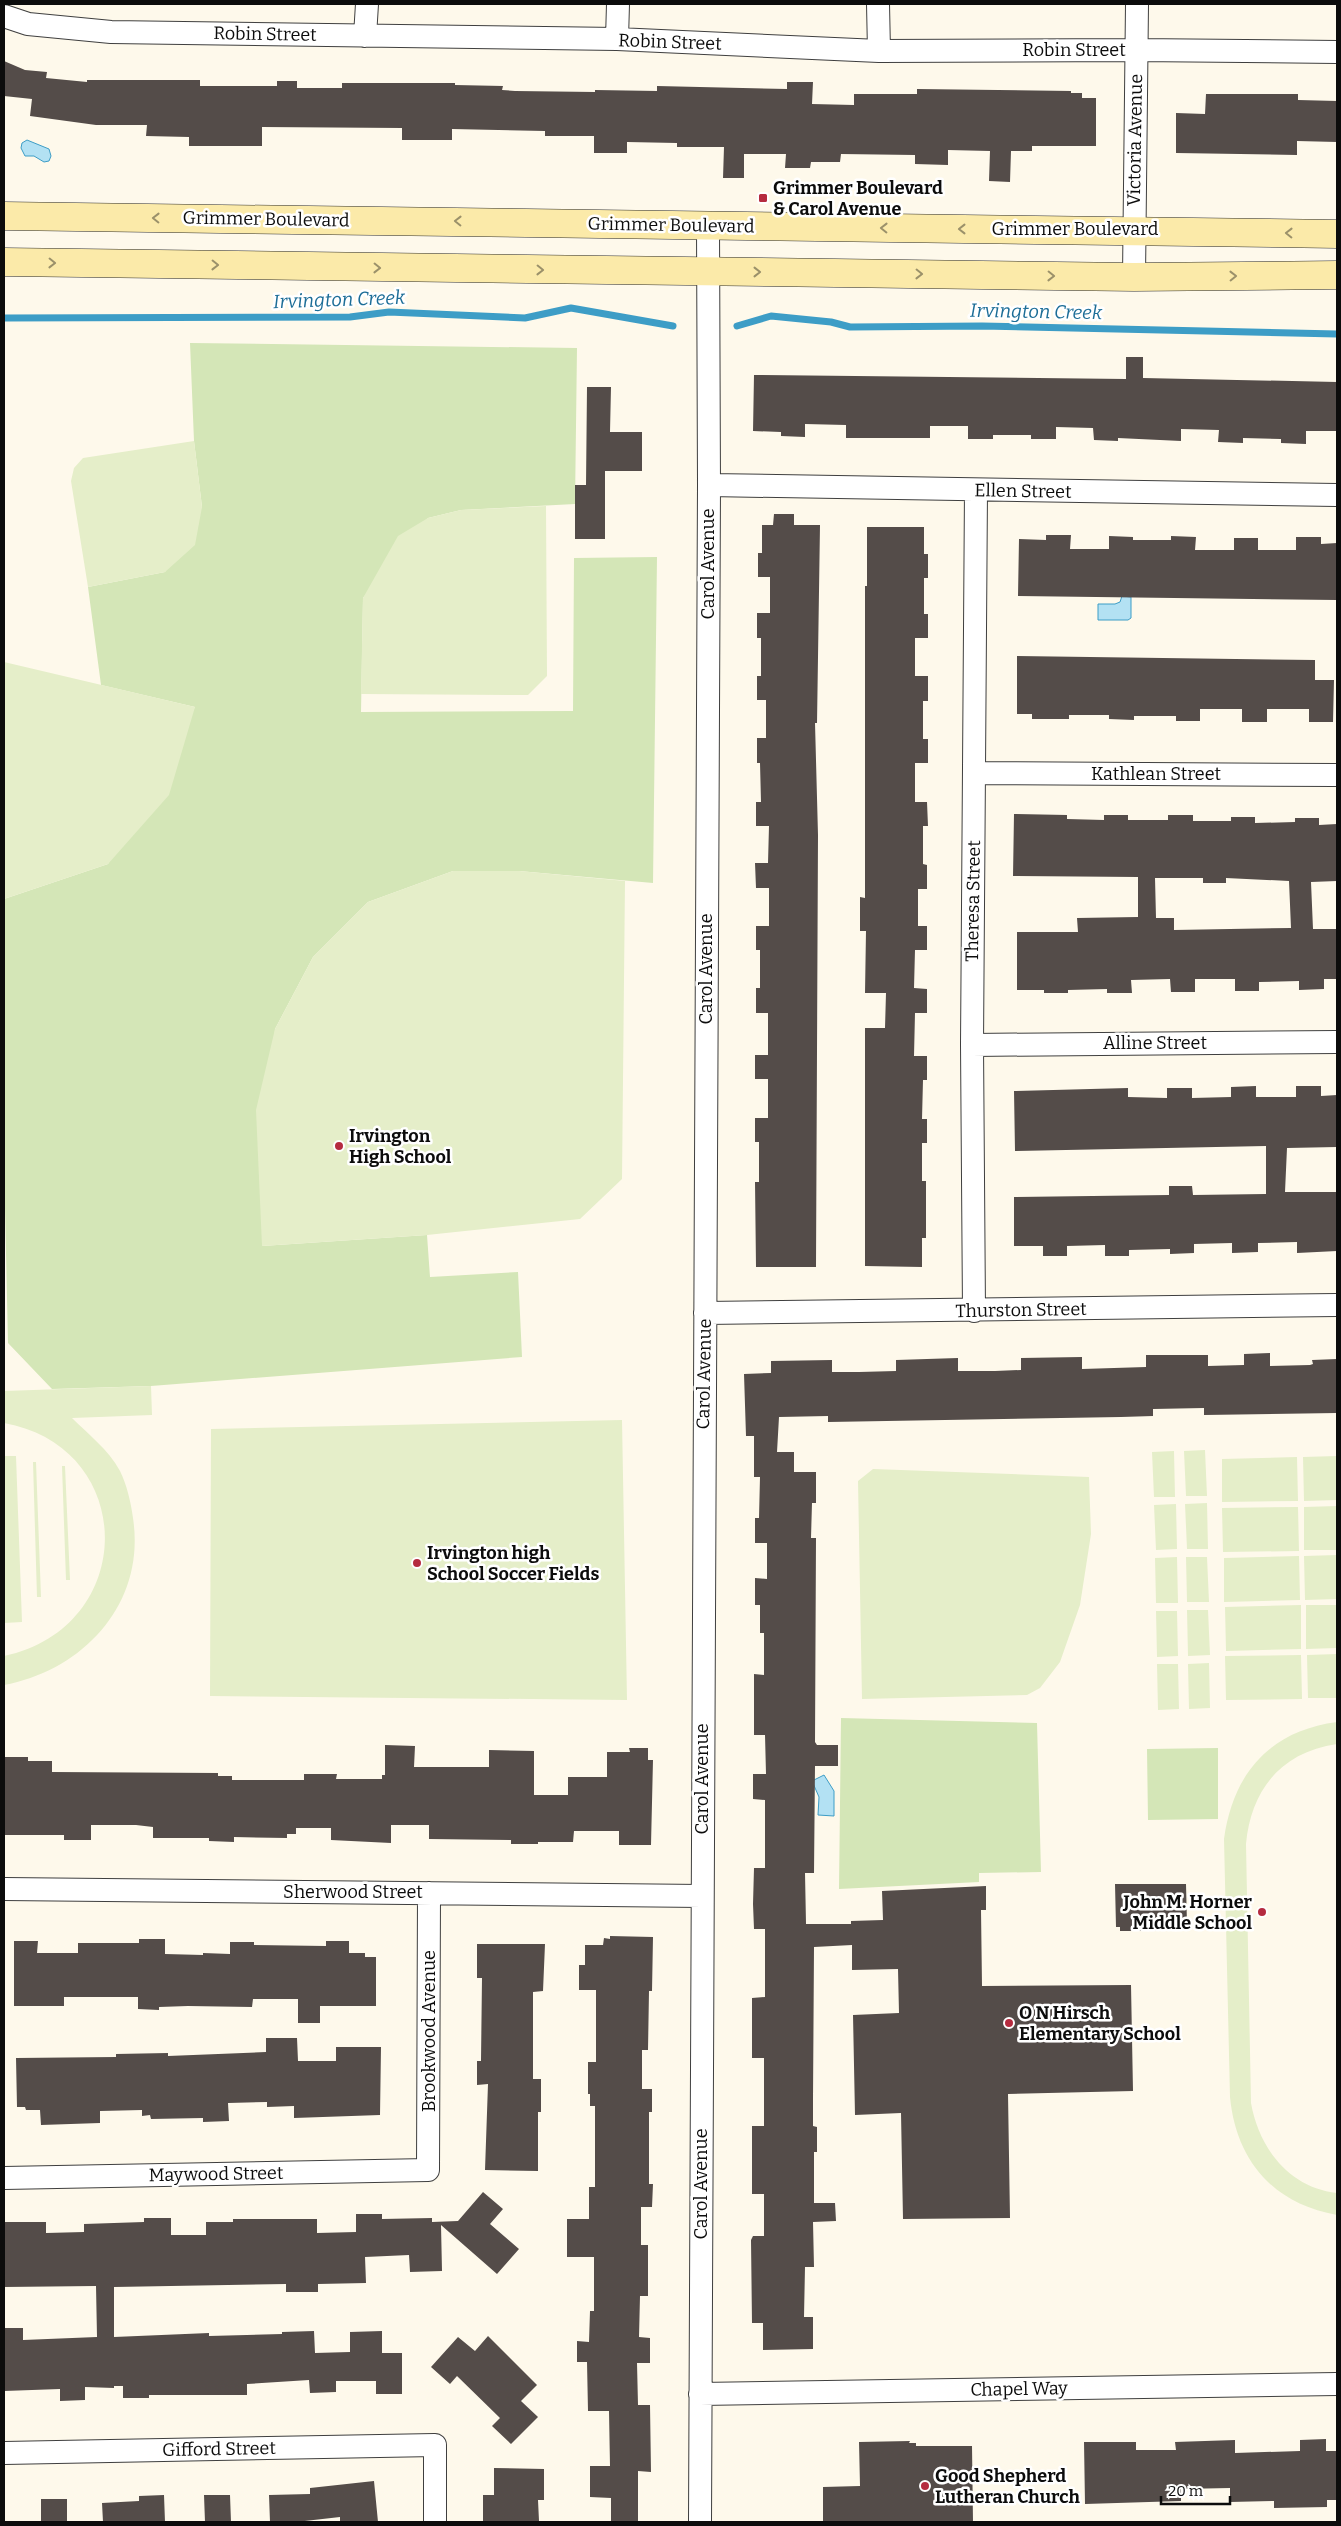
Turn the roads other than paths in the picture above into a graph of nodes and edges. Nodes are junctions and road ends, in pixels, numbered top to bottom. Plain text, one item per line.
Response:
1 (367, 4) edge
2 (618, 4) edge
3 (878, 4) edge
4 (1137, 4) edge
5 (4, 16) edge
6 (365, 36) junction
7 (617, 39) junction
8 (1136, 50) junction
9 (879, 51) junction
10 (1337, 52) edge
11 (4, 216) edge
12 (708, 226) junction
13 (1134, 229) junction
14 (1337, 234) edge
15 (4, 262) edge
16 (708, 272) junction
17 (1337, 275) edge
18 (1134, 277) junction
19 (709, 485) junction
20 (976, 490) junction
21 (1337, 495) edge
22 (975, 773) junction
23 (1337, 775) edge
24 (1337, 1042) edge
25 (972, 1045) junction
26 (1337, 1305) edge
27 (974, 1311) junction
28 (705, 1313) junction
29 (4, 1889) edge
30 (429, 1892) junction
31 (702, 1896) junction
32 (428, 2170) joint
33 (4, 2178) edge
34 (1337, 2384) edge
35 (700, 2394) junction
36 (4, 2453) edge
37 (434, 2522) edge
38 (700, 2522) edge

1 - 6 street
2 - 7 street
3 - 9 street
4 - 8 street, Victoria Avenue
5 - 6 street, Robin Street
6 - 7 street, Robin Street
7 - 9 street, Robin Street
8 - 9 street, Robin Street
8 - 10 street, Robin Street
8 - 13 street, Victoria Avenue
12 -> 11 main road, Grimmer Boulevard
13 -> 12 main road, Grimmer Boulevard
12 - 16 street, Carol Avenue
14 -> 13 main road, Grimmer Boulevard
13 - 18 street, Victoria Avenue
15 -> 16 main road
16 -> 18 main road
16 - 19 street, Carol Avenue
18 -> 17 main road
19 - 20 street, Ellen Street
19 - 28 street, Carol Avenue
20 - 21 street, Ellen Street
20 - 22 street, Theresa Street
22 - 23 street, Kathlean Street
22 - 25 street, Theresa Street
24 - 25 street, Alline Street
25 - 27 street, Theresa Street
26 - 27 street, Thurston Street
27 - 28 street, Thurston Street
28 - 31 street, Carol Avenue
29 - 30 street, Sherwood Street
30 - 31 street, Sherwood Street
30 - 32 street, Brookwood Avenue
31 - 35 street, Carol Avenue
32 - 33 street, Maywood Street
34 - 35 street, Chapel Way
35 - 38 street, Carol Avenue
36 - 37 street, Gifford Street

